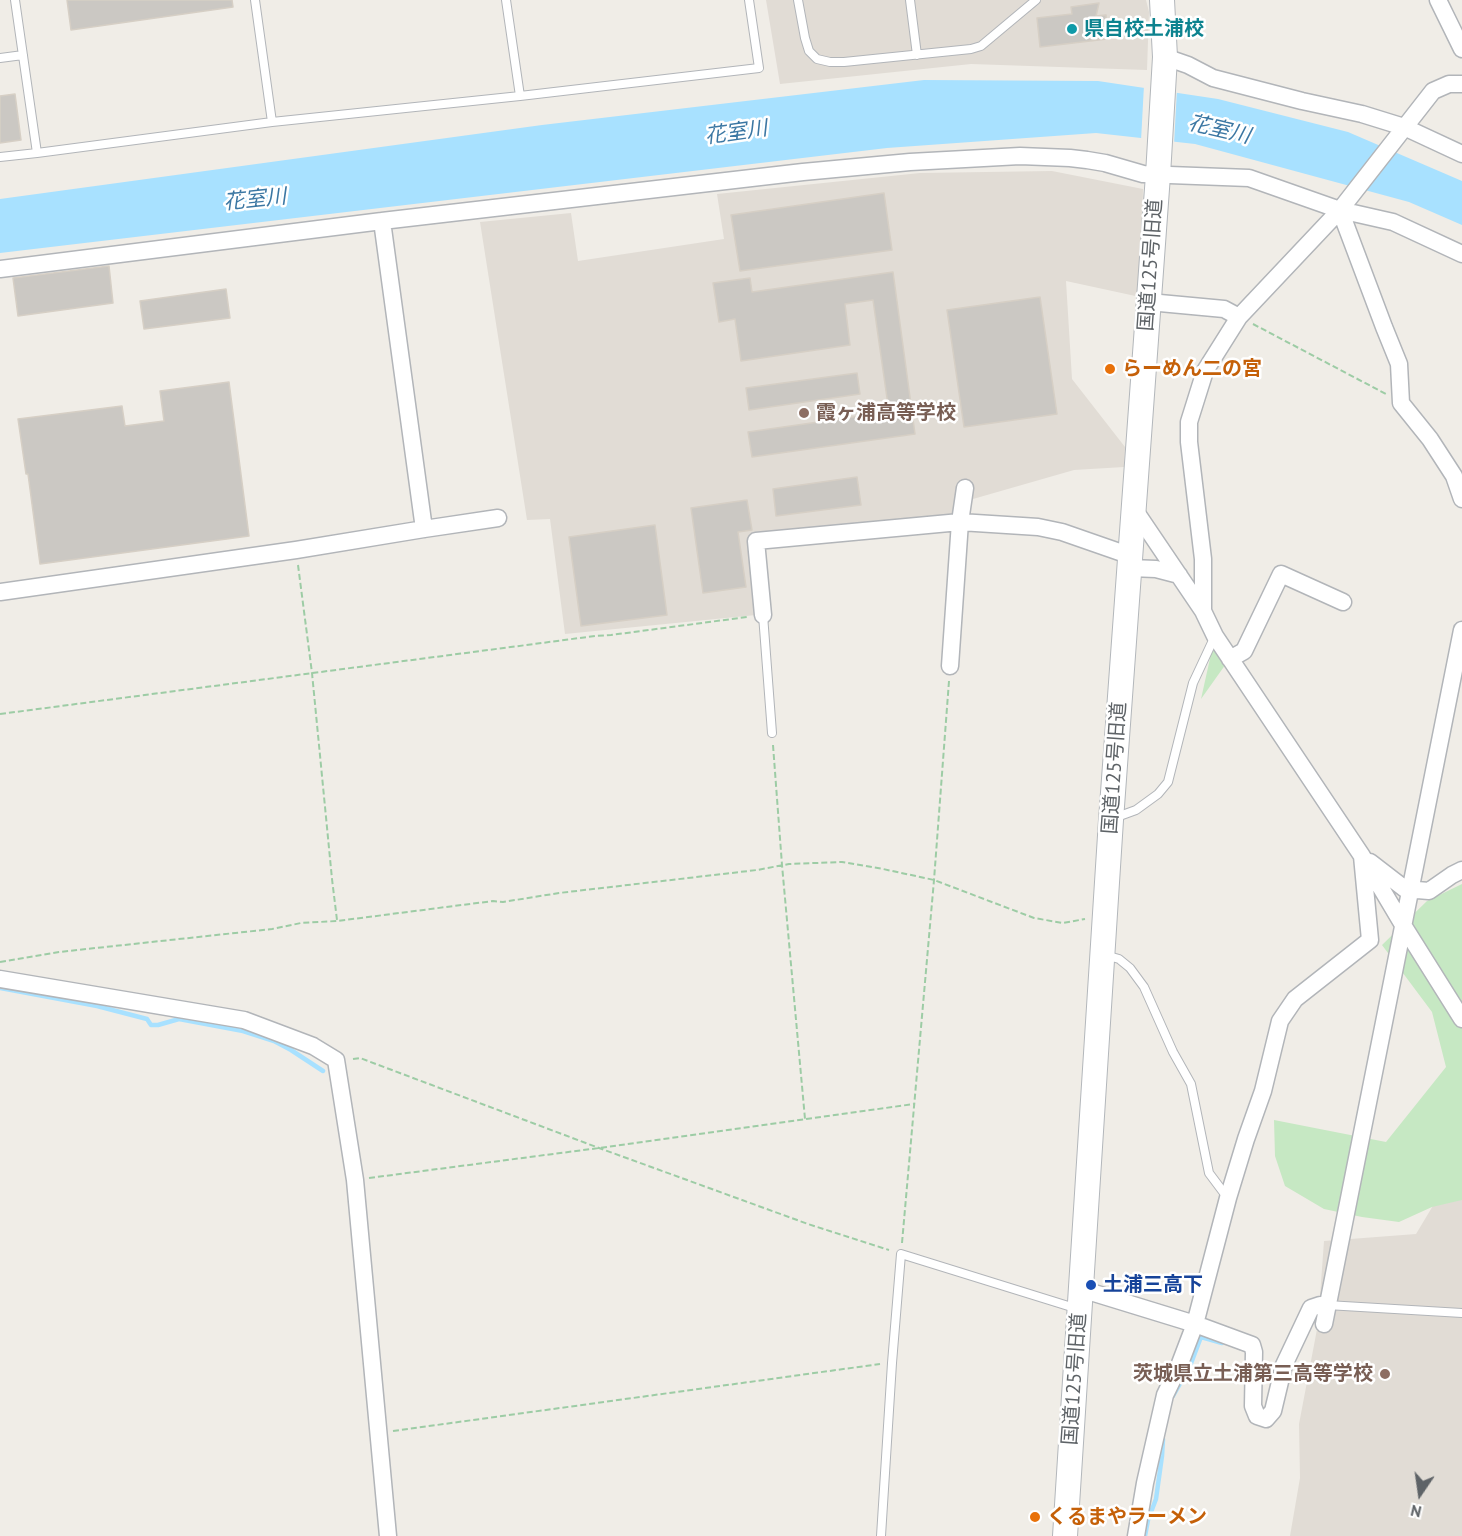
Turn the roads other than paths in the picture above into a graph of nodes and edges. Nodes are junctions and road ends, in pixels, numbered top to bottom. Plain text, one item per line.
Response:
1 (15, 0) edge
2 (255, 0) edge
3 (506, 0) edge
4 (749, 0) edge
5 (798, 0) edge
6 (910, 0) edge
7 (1162, 0) edge
8 (1438, 0) edge
9 (1032, 1) edge
10 (1462, 50) edge
11 (23, 55) junction
12 (918, 55) junction
13 (0, 58) edge
14 (1164, 67) junction
15 (1462, 84) edge
16 (520, 96) junction
17 (272, 122) junction
18 (1399, 133) junction
19 (36, 153) junction
20 (1462, 154) edge
21 (0, 157) edge
22 (1158, 167) junction
23 (1344, 204) junction
24 (382, 221) junction
25 (1462, 254) edge
26 (0, 269) edge
27 (1149, 302) junction
28 (1239, 317) junction
29 (965, 488) dead end
30 (1462, 499) edge
31 (1134, 509) junction
32 (498, 519) dead end
33 (960, 522) junction
34 (424, 529) junction
35 (1130, 562) junction
36 (1179, 575) junction
37 (0, 592) edge
38 (1343, 602) dead end
39 (1203, 611) junction
40 (763, 615) joint
41 (1462, 630) edge
42 (1215, 636) junction
43 (1230, 659) junction
44 (950, 666) road end
45 (772, 733) road end
46 (1111, 820) junction
47 (1362, 856) junction
48 (1462, 870) edge
49 (1410, 890) junction
50 (1403, 925) junction
51 (1102, 954) junction
52 (0, 979) edge
53 (1462, 1019) edge
54 (1228, 1198) junction
55 (1080, 1299) junction
56 (1324, 1305) junction
57 (1462, 1313) edge
58 (1196, 1324) junction
59 (1324, 1324) dead end
60 (388, 1536) edge
61 (881, 1536) edge
62 (1065, 1536) edge
63 (1136, 1536) edge

1 - 11 lane
2 - 17 lane
3 - 16 lane
4 - 16 lane
5 - 12 lane
6 - 12 lane
7 - 14 street, 国道125号旧道
8 - 10 street
9 - 12 lane
11 - 13 lane
11 - 19 lane
14 - 18 street
14 - 22 street, 国道125号旧道
15 - 18 street
16 - 17 lane
17 - 19 lane
18 - 20 street
18 - 23 street
19 - 21 lane
22 - 23 street
22 - 24 street
22 - 27 street, 国道125号旧道
23 - 25 street
23 - 28 street
23 - 30 street
24 - 26 street
24 - 34 street
27 - 28 street
27 - 31 street, 国道125号旧道
28 - 39 street
29 - 33 street
31 - 35 street, 国道125号旧道
31 - 36 street
32 - 34 street
33 - 35 street
33 - 40 street
33 - 44 street
34 - 37 street
35 - 36 street
35 - 46 street, 国道125号旧道
36 - 39 street
38 - 43 street
39 - 42 street
40 - 45 lane
41 - 49 street
42 - 43 street
42 - 46 lane
43 - 47 street
46 - 51 street, 国道125号旧道
47 - 49 street
47 - 50 street
47 - 54 street
48 - 49 street
49 - 50 street
50 - 53 street
50 - 56 street
51 - 54 lane
51 - 55 street, 国道125号旧道
52 - 60 street
54 - 58 street
55 - 58 street
55 - 61 lane
55 - 62 street, 国道125号旧道
56 - 57 lane
56 - 58 street
56 - 59 street
58 - 63 street

